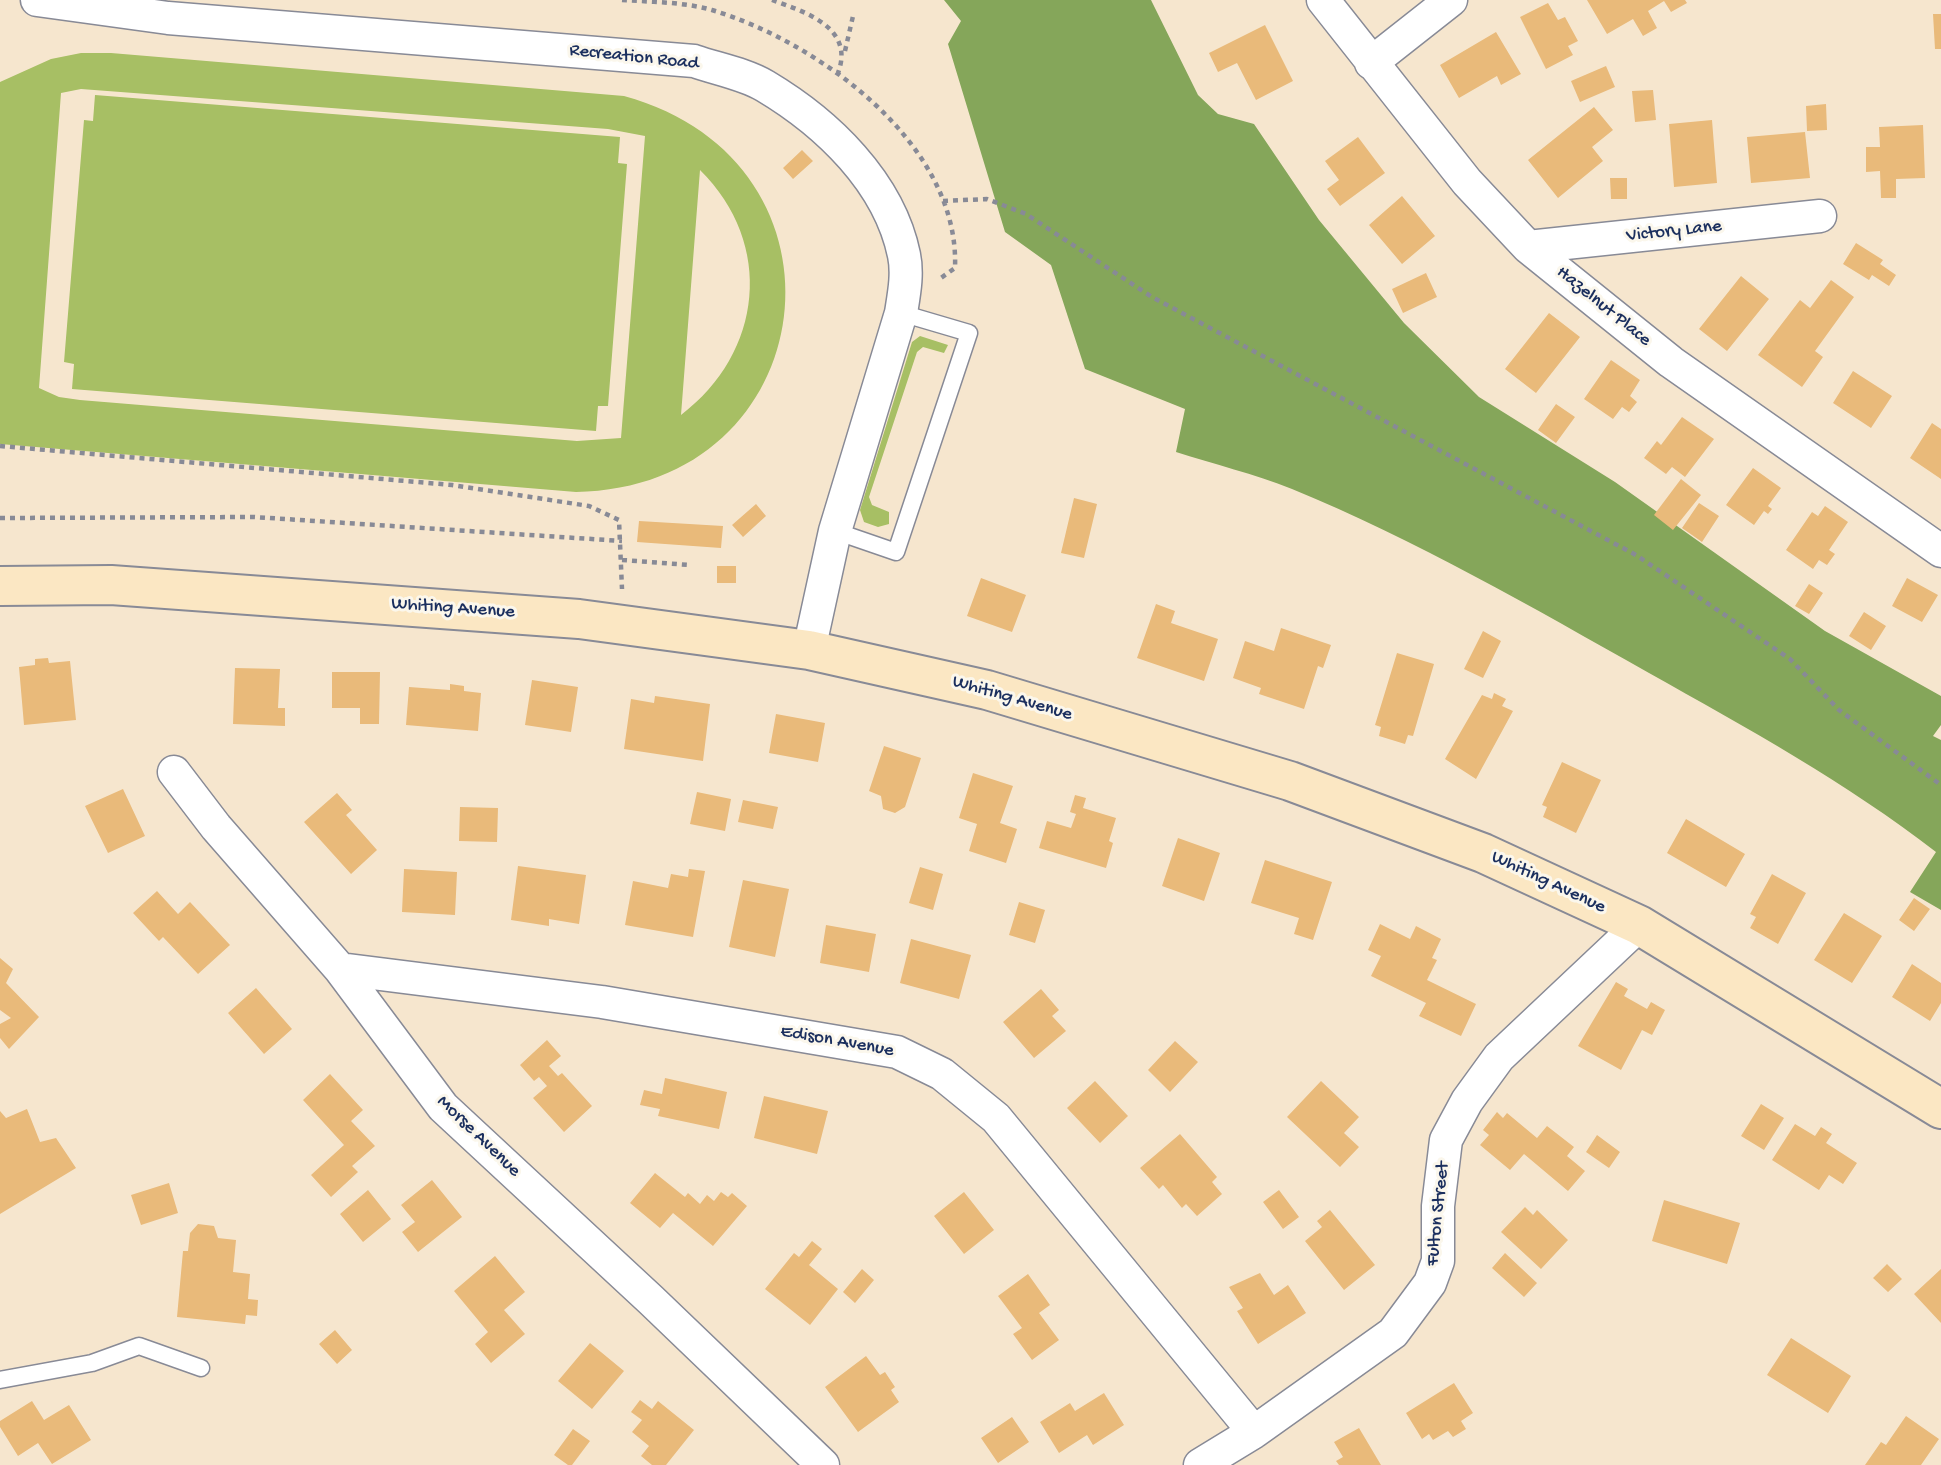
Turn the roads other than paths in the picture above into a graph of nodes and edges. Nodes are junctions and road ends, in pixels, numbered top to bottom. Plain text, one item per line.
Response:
1 (37, 0) edge
2 (1323, 0) edge
3 (1451, 0) edge
4 (1371, 63) junction
5 (1821, 216) dead end
6 (1528, 247) junction
7 (901, 313) junction
8 (835, 531) junction
9 (1941, 551) edge
10 (0, 586) edge
11 (809, 650) junction
12 (174, 772) dead end
13 (1639, 925) junction
14 (340, 969) junction
15 (1941, 1109) edge
16 (201, 1368) dead end
17 (0, 1380) edge
18 (1254, 1432) junction
19 (824, 1465) edge
20 (1200, 1465) edge

1 - 7 street, Recreation Road
2 - 4 street, Hazelnut Place
3 - 4 street
4 - 6 street, Hazelnut Place
5 - 6 street, Victory Lane
6 - 9 street, Hazelnut Place
7 - 8 street, Recreation Road
7 - 8 lane
8 - 11 street, Recreation Road
10 - 11 street, Whiting Avenue
11 - 13 street, Whiting Avenue
12 - 14 street, Morse Avenue
13 - 15 street, Whiting Avenue
13 - 18 street, Fulton Street
14 - 18 street, Edison Avenue
14 - 19 street, Morse Avenue
16 - 17 lane
18 - 20 street, Fulton Street

